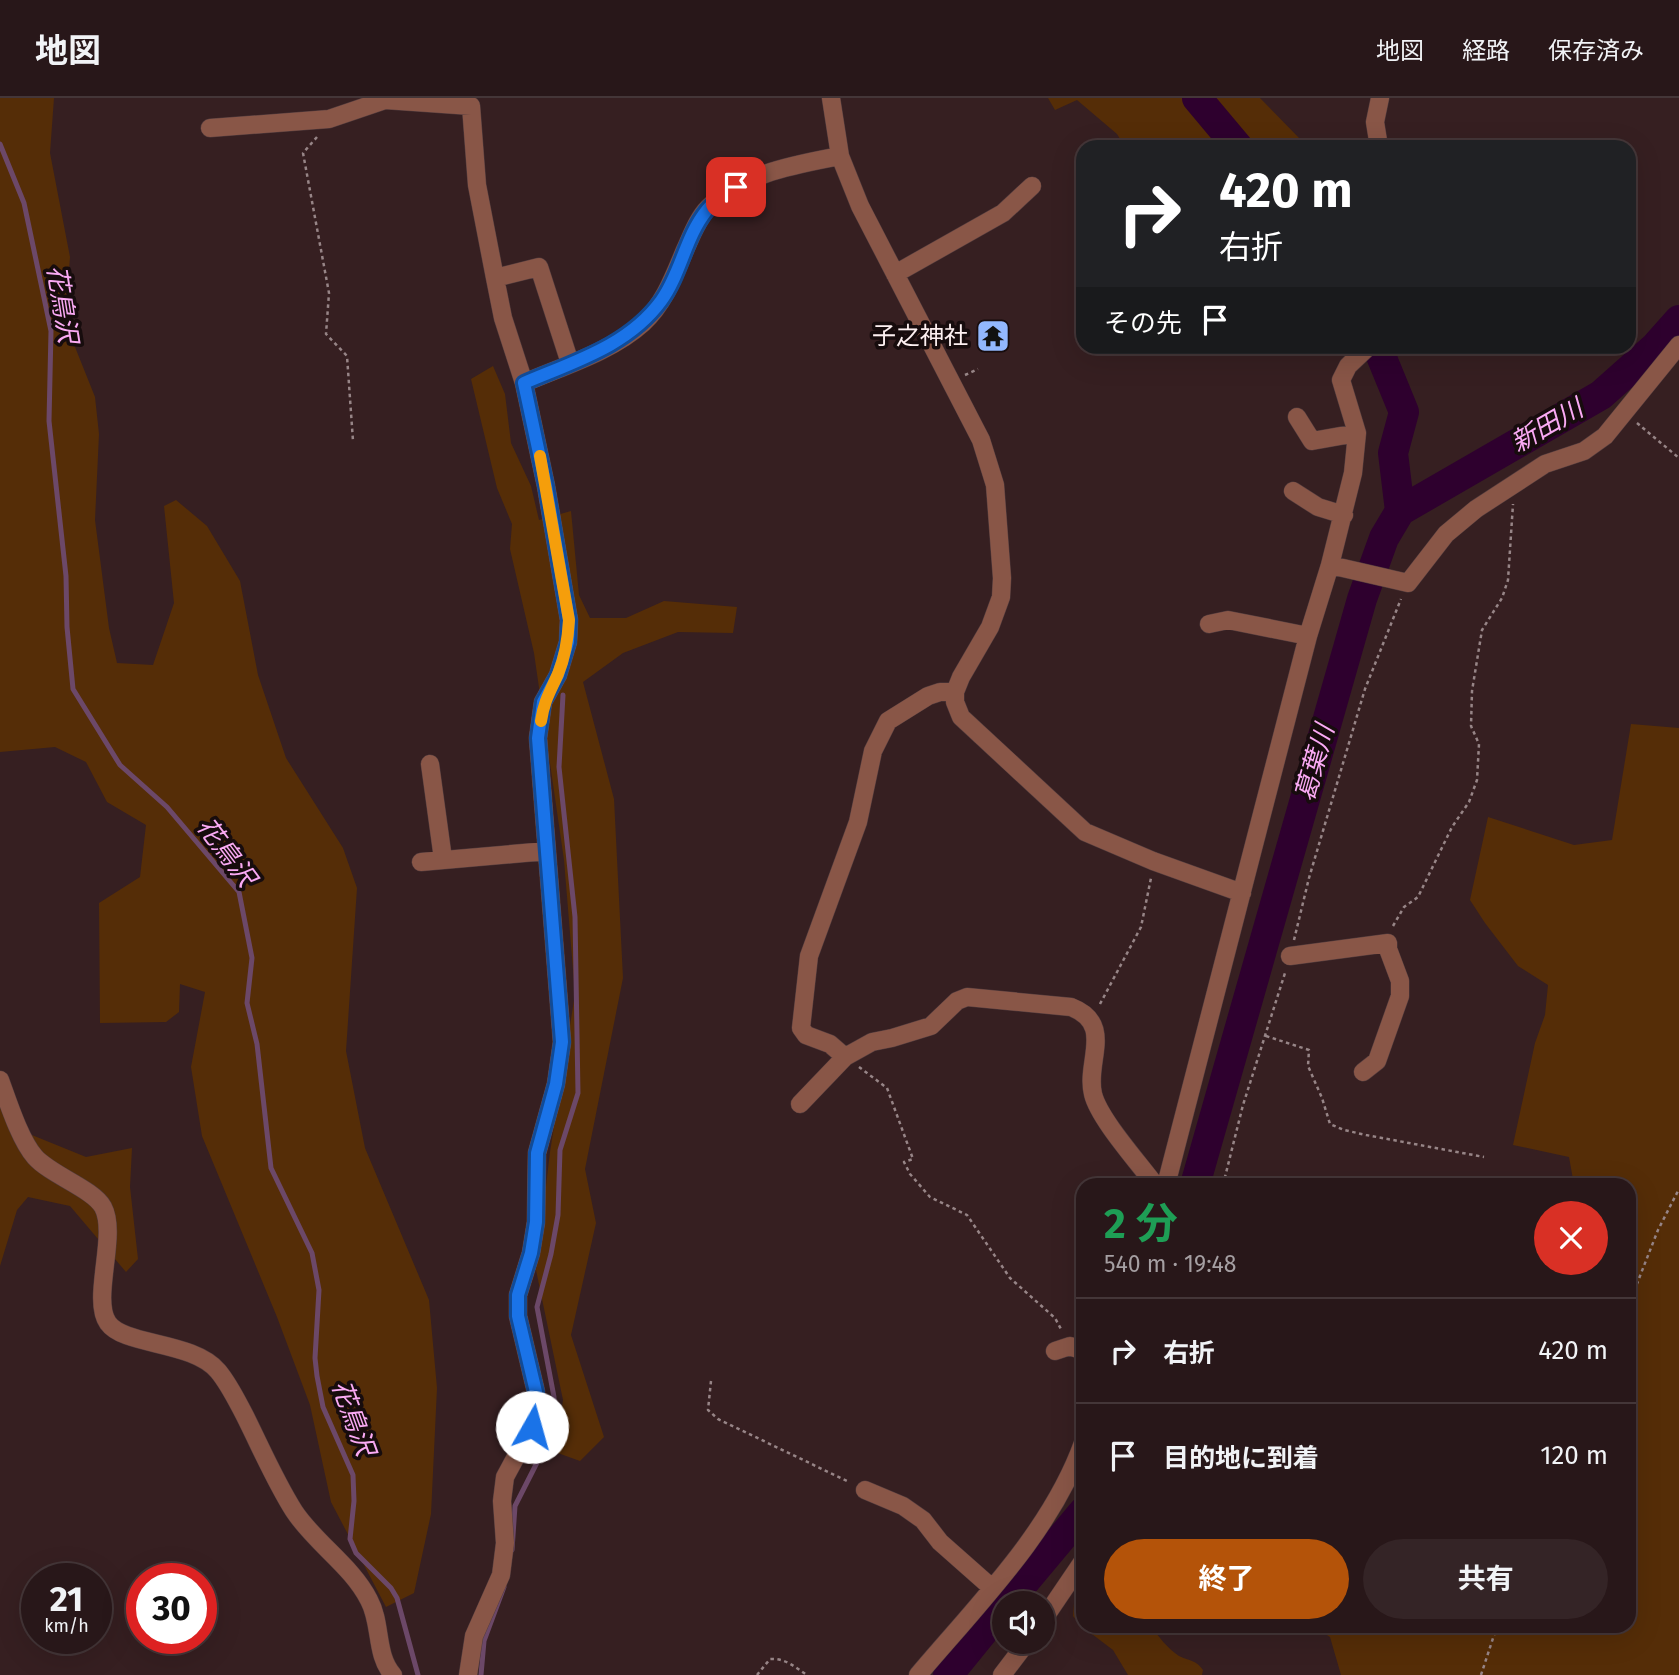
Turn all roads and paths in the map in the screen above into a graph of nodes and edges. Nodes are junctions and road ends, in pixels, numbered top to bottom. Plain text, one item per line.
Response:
1 (831, 98) edge
2 (1380, 98) edge
3 (385, 99) edge
4 (321, 120) junction
5 (210, 128) dead end
6 (1378, 140) edge
7 (840, 156) junction
8 (1032, 186) dead end
9 (895, 274) junction
10 (495, 278) junction
11 (1679, 345) edge
12 (1360, 354) edge
13 (570, 363) junction
14 (524, 383) junction
15 (1624, 412) junction
16 (1297, 417) dead end
17 (1357, 433) junction
18 (353, 441) dead end
19 (1679, 458) edge
20 (1513, 484) junction
21 (1293, 491) dead end
22 (1344, 515) junction
23 (1334, 566) junction
24 (1405, 582) junction
25 (1209, 624) dead end
26 (1308, 636) junction
27 (955, 692) junction
28 (430, 764) dead end
29 (547, 851) junction
30 (443, 859) junction
31 (1153, 861) junction
32 (421, 862) dead end
33 (1242, 893) junction
34 (1388, 943) junction
35 (1290, 956) junction
36 (1091, 1020) junction
37 (1266, 1035) junction
38 (845, 1057) junction
39 (1363, 1072) dead end
40 (0, 1080) edge
41 (800, 1104) dead end
42 (1484, 1157) dead end
43 (1150, 1178) edge
44 (1168, 1178) edge
45 (1225, 1178) edge
46 (1679, 1189) edge
47 (1636, 1286) edge
48 (1069, 1349) edge
49 (711, 1381) dead end
50 (1076, 1457) edge
51 (865, 1490) joint
52 (1076, 1571) edge
53 (992, 1588) junction
54 (1055, 1602) edge
55 (1495, 1633) edge
56 (1018, 1654) edge
57 (385, 1672) edge
58 (468, 1675) edge
59 (757, 1675) edge
60 (807, 1675) edge
61 (918, 1675) edge
62 (1002, 1675) edge
63 (1481, 1675) edge

1 - 7 street
2 - 6 street
3 - 4 street
3 - 10 street
4 - 5 street
4 - 18 path
7 - 9 street
7 - 13 street
8 - 9 street
9 - 27 street
10 - 13 street
10 - 14 street
11 - 15 street
12 - 17 street
13 - 14 street
14 - 29 street
15 - 19 path
15 - 20 street
16 - 17 street
17 - 22 street
20 - 24 street
20 - 34 path
21 - 22 street
22 - 23 street
23 - 24 street
23 - 26 street
24 - 35 path
25 - 26 street
26 - 33 street
27 - 31 street
27 - 38 street
28 - 30 street
29 - 30 street
29 - 58 street
30 - 32 street
31 - 33 street
31 - 36 path
33 - 44 street
34 - 35 street
34 - 39 street
35 - 37 path
36 - 38 street
36 - 43 street
37 - 42 path
37 - 45 path
38 - 41 street
38 - 48 path
40 - 57 street
46 - 47 path
49 - 51 path
50 - 53 street
51 - 53 street
52 - 54 street
53 - 61 street
55 - 63 path
56 - 62 street
59 - 60 path

